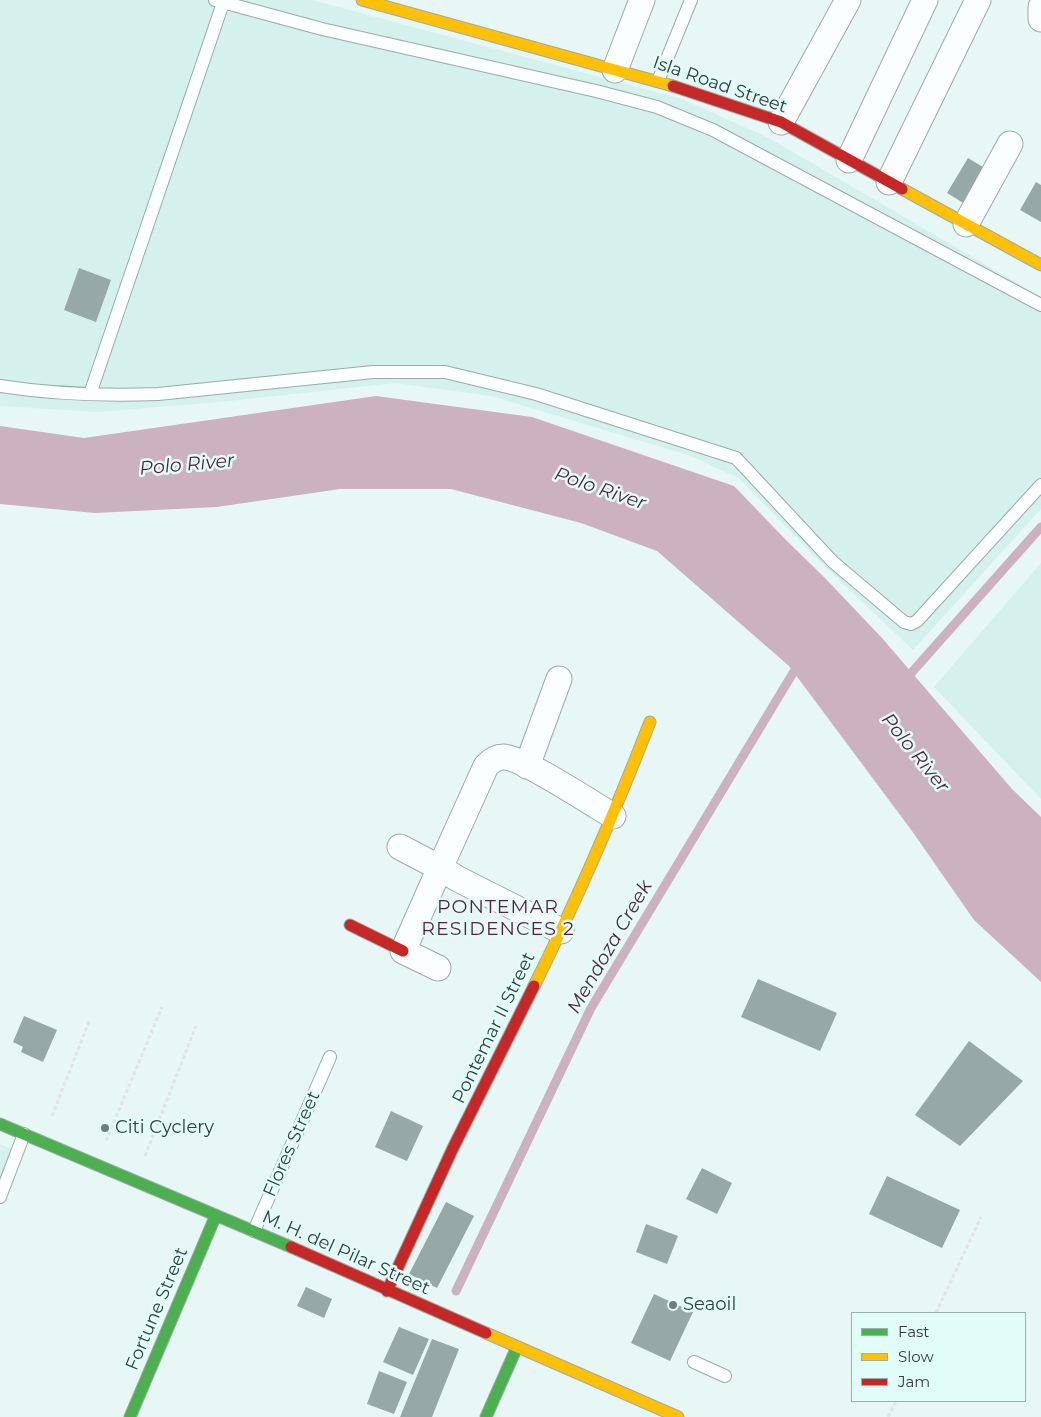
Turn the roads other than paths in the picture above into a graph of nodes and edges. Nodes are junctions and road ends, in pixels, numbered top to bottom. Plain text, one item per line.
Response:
1 (362, 0) edge
2 (642, 0) edge
3 (691, 0) edge
4 (848, 0) edge
5 (925, 0) edge
6 (978, 0) edge
7 (221, 1) edge
8 (1041, 7) edge
9 (1041, 19) edge
10 (614, 70) junction
11 (658, 81) junction
12 (781, 122) junction
13 (1010, 144) dead end
14 (849, 160) junction
15 (889, 182) junction
16 (966, 224) junction
17 (1041, 266) edge
18 (1041, 305) edge
19 (0, 386) edge
20 (90, 394) junction
21 (1041, 485) edge
22 (559, 679) dead end
23 (650, 722) dead end
24 (527, 766) junction
25 (613, 816) junction
26 (400, 847) dead end
27 (440, 868) junction
28 (350, 925) dead end
29 (561, 930) junction
30 (404, 951) junction
31 (438, 968) dead end
32 (330, 1057) dead end
33 (0, 1124) edge
34 (24, 1134) junction
35 (0, 1196) edge
36 (216, 1215) junction
37 (254, 1231) junction
38 (387, 1291) junction
39 (517, 1347) junction
40 (694, 1362) dead end
41 (725, 1376) dead end
42 (645, 1411) edge
43 (130, 1417) edge
44 (486, 1417) edge
45 (678, 1417) edge

1 - 10 street, Isla Road Street
2 - 10 street
3 - 11 lane
4 - 12 street
5 - 14 street
6 - 15 street
7 - 18 lane
7 - 20 lane
8 - 9 street
10 - 11 street, Isla Road Street
11 - 12 street, Isla Road Street
12 - 14 street, Isla Road Street
13 - 16 street
14 - 15 street, Isla Road Street
15 - 16 street, Isla Road Street
16 - 17 street, Isla Road Street
19 - 20 lane
20 - 21 lane
22 - 24 street
23 - 25 street, Pontemar II Street
24 - 25 street
24 - 27 street
25 - 29 street, Pontemar II Street
26 - 27 street
27 - 29 street
27 - 30 street
28 - 30 street
29 - 38 street, Pontemar II Street
30 - 31 street
32 - 37 lane, Flores Street
33 - 34 street, M. H. del Pilar Street
34 - 35 lane
34 - 36 street, M. H. del Pilar Street
36 - 37 street, M. H. del Pilar Street
36 - 43 street, Fortune Street
37 - 38 street, M. H. del Pilar Street
38 - 39 street, M. H. del Pilar Street
39 - 42 street, M. H. del Pilar Street
39 - 44 street
40 - 41 lane
42 - 45 street, M. H. del Pilar Street

